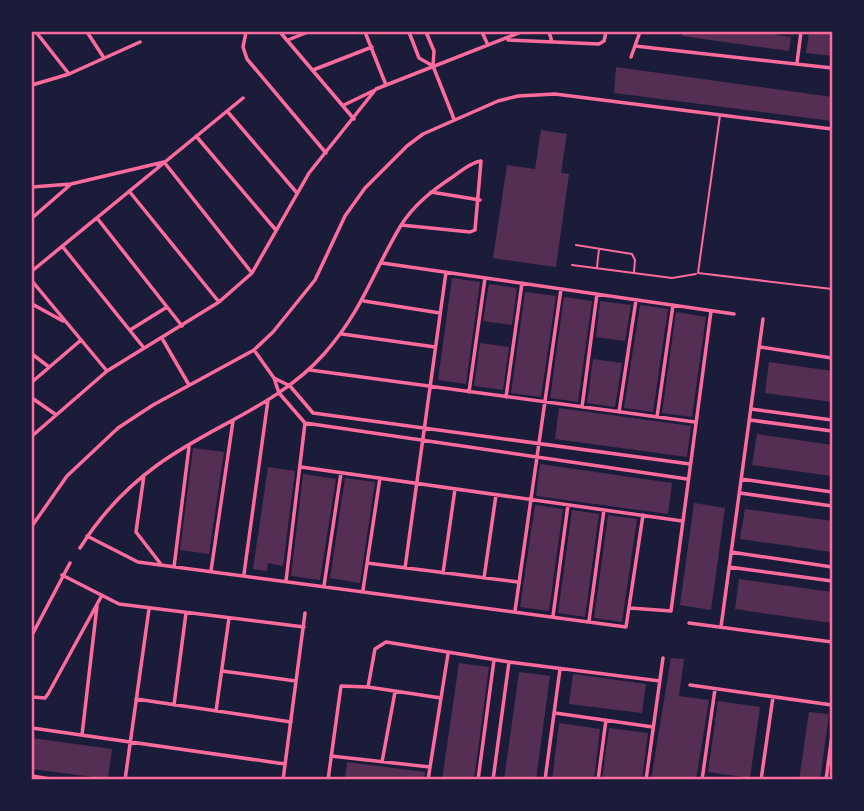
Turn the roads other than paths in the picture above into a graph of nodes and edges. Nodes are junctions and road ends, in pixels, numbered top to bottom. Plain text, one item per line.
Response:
1 (36, 32) edge
2 (87, 32) edge
3 (246, 32) edge
4 (280, 32) edge
5 (308, 32) edge
6 (365, 32) edge
7 (409, 32) edge
8 (426, 32) edge
9 (482, 32) edge
10 (521, 32) edge
11 (549, 32) edge
12 (606, 32) edge
13 (640, 32) edge
14 (801, 32) edge
15 (505, 39) junction
16 (288, 40) junction
17 (140, 42) dead end
18 (552, 42) junction
19 (487, 43) junction
20 (635, 46) junction
21 (372, 47) junction
22 (632, 57) dead end
23 (104, 58) junction
24 (797, 63) junction
25 (433, 66) junction
26 (832, 68) edge
27 (313, 70) junction
28 (69, 74) junction
29 (32, 85) edge
30 (386, 85) junction
31 (376, 89) junction
32 (243, 97) dead end
33 (343, 106) junction
34 (227, 111) junction
35 (720, 114) junction
36 (454, 119) junction
37 (354, 120) junction
38 (832, 129) edge
39 (196, 136) junction
40 (326, 153) junction
41 (164, 162) junction
42 (71, 184) junction
43 (32, 187) edge
44 (129, 191) junction
45 (431, 192) junction
46 (297, 193) junction
47 (480, 200) junction
48 (32, 218) edge
49 (96, 218) junction
50 (401, 225) junction
51 (275, 229) junction
52 (576, 245) dead end
53 (62, 246) junction
54 (599, 249) junction
55 (382, 263) junction
56 (572, 265) dead end
57 (597, 268) junction
58 (32, 271) edge
59 (446, 272) junction
60 (252, 273) junction
61 (634, 273) junction
62 (698, 273) junction
63 (485, 278) junction
64 (32, 281) edge
65 (522, 283) junction
66 (561, 289) junction
67 (832, 289) edge
68 (597, 294) junction
69 (636, 300) junction
70 (364, 301) junction
71 (32, 303) edge
72 (219, 303) junction
73 (673, 305) junction
74 (167, 307) junction
75 (711, 311) junction
76 (440, 313) junction
77 (734, 314) dead end
78 (763, 319) dead end
79 (67, 324) junction
80 (182, 326) junction
81 (130, 330) junction
82 (342, 334) junction
83 (81, 340) junction
84 (163, 340) junction
85 (436, 347) junction
86 (760, 347) junction
87 (144, 348) junction
88 (254, 350) junction
89 (32, 354) edge
90 (832, 358) edge
91 (49, 367) junction
92 (310, 370) junction
93 (107, 371) junction
94 (274, 378) junction
95 (32, 382) edge
96 (189, 385) junction
97 (290, 386) junction
98 (430, 387) junction
99 (469, 392) junction
100 (279, 393) junction
101 (506, 397) junction
102 (32, 398) edge
103 (268, 400) junction
104 (545, 402) junction
105 (582, 407) junction
106 (751, 409) junction
107 (619, 412) junction
108 (55, 414) junction
109 (657, 418) junction
110 (832, 419) edge
111 (233, 420) junction
112 (750, 420) junction
113 (695, 422) junction
114 (305, 423) junction
115 (424, 429) junction
116 (832, 431) edge
117 (32, 436) edge
118 (422, 442) junction
119 (539, 444) junction
120 (189, 446) junction
121 (537, 458) junction
122 (690, 464) junction
123 (301, 467) junction
124 (341, 473) junction
125 (144, 475) junction
126 (380, 478) junction
127 (687, 479) junction
128 (741, 479) junction
129 (416, 484) junction
130 (455, 489) junction
131 (832, 492) edge
132 (740, 493) junction
133 (495, 495) junction
134 (531, 499) junction
135 (568, 505) junction
136 (832, 506) edge
137 (604, 510) junction
138 (643, 515) junction
139 (682, 521) junction
140 (32, 526) edge
141 (87, 536) junction
142 (80, 548) dead end
143 (732, 552) junction
144 (70, 563) dead end
145 (367, 563) junction
146 (161, 565) junction
147 (174, 567) junction
148 (729, 567) junction
149 (832, 567) edge
150 (405, 568) junction
151 (211, 571) junction
152 (443, 573) junction
153 (244, 574) junction
154 (62, 575) junction
155 (484, 578) junction
156 (285, 581) junction
157 (832, 581) edge
158 (519, 582) junction
159 (324, 586) junction
160 (363, 592) junction
161 (101, 597) junction
162 (97, 606) junction
163 (630, 608) junction
164 (149, 609) junction
165 (515, 611) junction
166 (186, 613) junction
167 (305, 613) dead end
168 (552, 616) junction
169 (229, 618) junction
170 (589, 621) junction
171 (689, 623) dead end
172 (304, 627) junction
173 (721, 627) junction
174 (32, 635) edge
175 (832, 642) edge
176 (448, 654) junction
177 (663, 658) dead end
178 (494, 660) junction
179 (509, 663) junction
180 (560, 669) junction
181 (222, 671) junction
182 (297, 681) junction
183 (660, 681) junction
184 (690, 685) dead end
185 (368, 687) junction
186 (715, 689) junction
187 (395, 692) junction
188 (32, 697) edge
189 (772, 697) junction
190 (441, 698) junction
191 (136, 699) junction
192 (174, 705) junction
193 (832, 705) edge
194 (216, 711) junction
195 (555, 713) junction
196 (606, 720) junction
197 (291, 722) junction
198 (653, 727) junction
199 (32, 728) edge
200 (832, 734) edge
201 (82, 735) junction
202 (130, 742) junction
203 (331, 756) junction
204 (382, 762) junction
205 (285, 764) junction
206 (430, 768) junction
207 (32, 776) edge
208 (56, 779) edge
209 (125, 779) edge
210 (283, 779) edge
211 (328, 779) edge
212 (428, 779) edge
213 (478, 779) edge
214 (493, 779) edge
215 (545, 779) edge
216 (598, 779) edge
217 (646, 779) edge
218 (702, 779) edge
219 (761, 779) edge
220 (826, 779) edge

1 - 28 street
2 - 23 street
3 - 40 street
4 - 16 street
5 - 16 street
6 - 21 street
7 - 25 street
8 - 25 street
9 - 19 street
10 - 15 street
11 - 18 street
12 - 18 street
13 - 20 street
14 - 24 street
15 - 18 street
15 - 19 street
16 - 27 street
17 - 23 street
19 - 25 street
20 - 22 street
20 - 24 street
21 - 27 street
21 - 30 street
23 - 28 street
24 - 26 street
25 - 30 street
25 - 36 street
27 - 33 street
28 - 29 street
30 - 31 street
31 - 33 street
31 - 37 street
32 - 34 street
33 - 37 street
34 - 39 street
34 - 46 street
35 - 36 street
35 - 38 street
35 - 62 lane
36 - 88 street
37 - 40 street
39 - 41 street
39 - 51 street
40 - 46 street
41 - 42 street
41 - 44 street
41 - 60 street
42 - 43 street
42 - 48 street
44 - 49 street
44 - 72 street
45 - 47 street
45 - 47 street
45 - 50 street
46 - 51 street
47 - 50 street
49 - 53 street
49 - 74 street
50 - 55 street
51 - 60 street
52 - 54 lane
53 - 58 street
53 - 81 street
54 - 57 lane
54 - 61 lane
55 - 59 street
55 - 70 street
56 - 57 lane
57 - 61 lane
59 - 63 street
59 - 76 street
60 - 72 street
61 - 62 lane
62 - 67 lane
63 - 65 street
63 - 99 street
64 - 79 street
65 - 66 street
65 - 101 street
66 - 68 street
66 - 104 street
68 - 69 street
68 - 105 street
69 - 73 street
69 - 107 street
70 - 76 street
70 - 82 street
71 - 79 street
72 - 80 street
73 - 75 street
73 - 109 street
74 - 80 street
74 - 81 street
75 - 77 street
75 - 113 street
76 - 85 street
78 - 86 street
79 - 83 street
80 - 84 street
81 - 87 street
82 - 85 street
82 - 92 street
83 - 91 street
83 - 93 street
84 - 87 street
84 - 96 street
85 - 98 street
86 - 90 street
86 - 106 street
87 - 93 street
88 - 94 street
88 - 96 street
89 - 91 street
91 - 95 street
92 - 97 street
92 - 98 street
93 - 108 street
94 - 97 street
94 - 100 street
96 - 140 street
97 - 100 street
97 - 115 street
98 - 99 street
98 - 115 street
99 - 101 street
100 - 103 street
100 - 114 street
101 - 104 street
102 - 108 street
103 - 111 street
103 - 153 street
104 - 105 street
104 - 119 street
105 - 107 street
106 - 110 street
106 - 112 street
107 - 109 street
108 - 117 street
109 - 113 street
111 - 120 street
111 - 151 street
112 - 116 street
112 - 128 street
113 - 122 street
114 - 118 street
114 - 123 street
115 - 118 street
115 - 119 street
118 - 121 street
118 - 129 street
119 - 121 street
119 - 122 street
120 - 125 street
120 - 147 street
121 - 127 street
121 - 134 street
122 - 127 street
123 - 124 street
123 - 156 street
124 - 126 street
124 - 159 street
125 - 141 street
125 - 146 street
126 - 129 street
126 - 145 street
127 - 139 street
128 - 131 street
128 - 132 street
129 - 130 street
129 - 150 street
130 - 133 street
130 - 152 street
132 - 136 street
132 - 143 street
133 - 134 street
133 - 155 street
134 - 135 street
134 - 158 street
135 - 137 street
135 - 168 street
137 - 138 street
137 - 170 street
138 - 139 street
138 - 163 street
139 - 163 street
141 - 142 street
141 - 146 street
143 - 148 street
143 - 149 street
144 - 154 street
145 - 150 street
145 - 160 street
146 - 147 street
147 - 151 street
148 - 157 street
148 - 173 street
150 - 152 street
151 - 153 street
152 - 155 street
153 - 156 street
154 - 161 street
154 - 174 street
155 - 158 street
156 - 159 street
158 - 165 street
159 - 160 street
160 - 165 street
161 - 162 street
161 - 164 street
162 - 188 street
162 - 201 street
163 - 170 street
164 - 166 street
164 - 191 street
165 - 168 street
166 - 169 street
166 - 192 street
167 - 172 street
168 - 170 street
169 - 172 street
169 - 181 street
171 - 173 street
172 - 182 street
173 - 175 street
176 - 178 street
176 - 185 street
176 - 190 street
177 - 183 street
178 - 179 street
178 - 213 street
179 - 180 street
179 - 214 street
180 - 183 street
180 - 195 street
181 - 182 street
181 - 194 street
182 - 197 street
183 - 198 street
184 - 186 street
185 - 187 street
185 - 203 street
186 - 189 street
186 - 218 street
187 - 190 street
187 - 204 street
189 - 193 street
189 - 219 street
190 - 206 street
191 - 192 street
191 - 202 street
192 - 194 street
194 - 197 street
195 - 196 street
195 - 215 street
196 - 198 street
196 - 216 street
197 - 205 street
198 - 217 street
199 - 201 street
200 - 220 street
201 - 202 street
202 - 205 street
202 - 209 street
203 - 204 street
203 - 211 street
204 - 206 street
205 - 210 street
206 - 212 street
207 - 208 street

